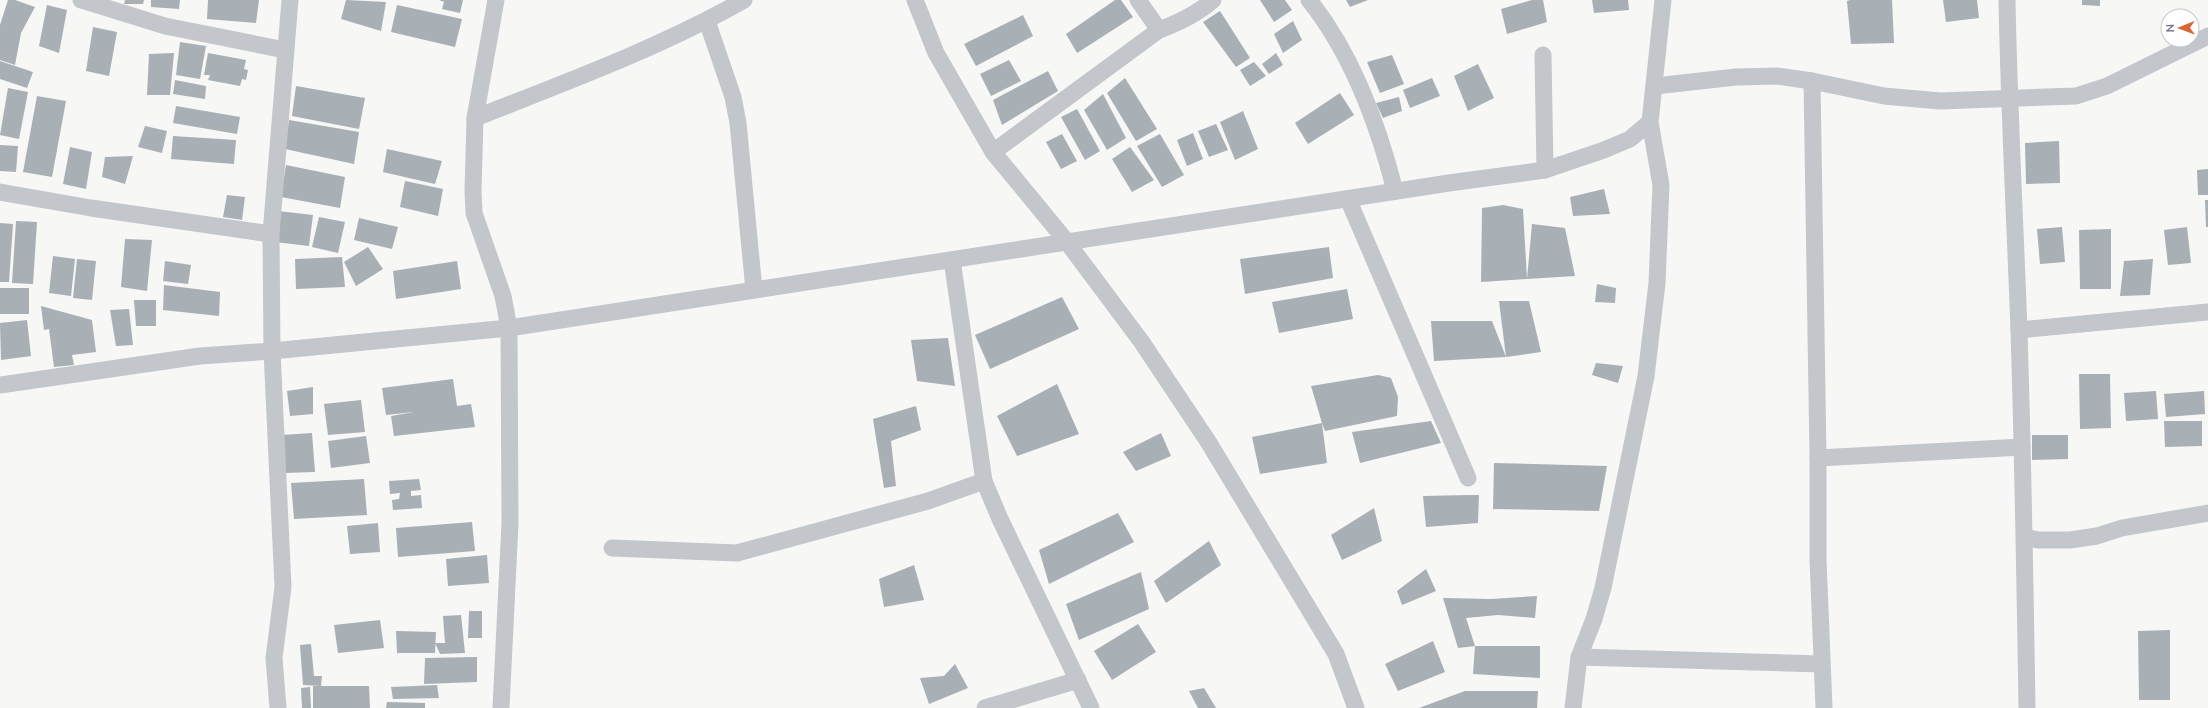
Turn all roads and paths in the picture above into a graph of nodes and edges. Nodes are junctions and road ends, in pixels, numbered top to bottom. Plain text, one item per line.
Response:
1 (81, 0) edge
2 (290, 0) edge
3 (496, 0) edge
4 (744, 0) edge
5 (915, 0) edge
6 (1138, 0) edge
7 (1213, 0) edge
8 (1309, 0) edge
9 (1663, 0) edge
10 (2007, 0) edge
11 (707, 21) junction
12 (1159, 30) junction
13 (2208, 36) edge
14 (285, 50) junction
15 (1543, 55) dead end
16 (1812, 80) junction
17 (1655, 86) junction
18 (2008, 99) junction
19 (475, 118) junction
20 (1650, 122) junction
21 (993, 152) junction
22 (1545, 170) junction
23 (1395, 191) junction
24 (0, 192) edge
25 (1348, 199) junction
26 (271, 234) junction
27 (1067, 242) junction
28 (952, 260) junction
29 (754, 290) junction
30 (2208, 312) edge
31 (509, 328) junction
32 (2019, 330) junction
33 (272, 352) junction
34 (0, 385) edge
35 (2022, 446) junction
36 (1818, 458) junction
37 (1468, 478) dead end
38 (984, 481) junction
39 (2208, 513) edge
40 (2025, 537) junction
41 (612, 548) dead end
42 (1579, 657) junction
43 (1821, 664) junction
44 (1078, 680) junction
45 (278, 708) edge
46 (501, 708) edge
47 (985, 708) edge
48 (1091, 708) edge
49 (1356, 708) edge
50 (1573, 708) edge
51 (1824, 708) edge
52 (2027, 708) edge

1 - 14 street
2 - 14 street
3 - 19 street
4 - 11 street
5 - 21 street
6 - 12 street
7 - 12 street
8 - 23 street
9 - 17 street
10 - 18 street
11 - 19 street
11 - 29 street
12 - 21 street
13 - 18 street
14 - 26 street
15 - 22 street
16 - 17 street
16 - 18 street
16 - 36 street
17 - 20 street
18 - 32 street
19 - 31 street
20 - 22 street
20 - 42 street
21 - 27 street
22 - 23 street
23 - 25 street
24 - 26 street
25 - 27 street
25 - 37 street
26 - 33 street
27 - 28 street
27 - 49 street
28 - 29 street
28 - 38 street
29 - 31 street
30 - 32 street
31 - 33 street
31 - 46 street
32 - 35 street
33 - 34 street
33 - 45 street
35 - 36 street
35 - 40 street
36 - 43 street
38 - 41 street
38 - 44 street
39 - 40 street
40 - 52 street
42 - 43 street
42 - 50 street
43 - 51 street
44 - 47 street
44 - 48 street

